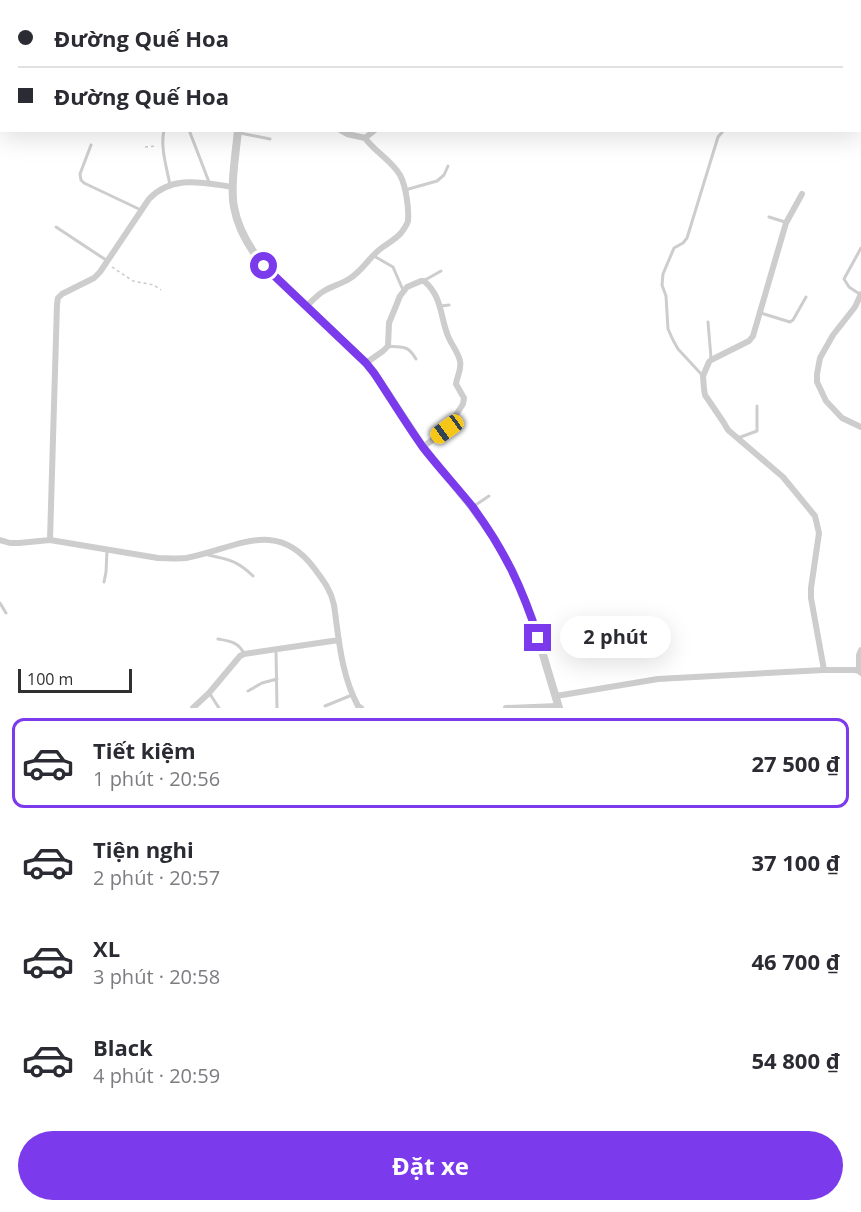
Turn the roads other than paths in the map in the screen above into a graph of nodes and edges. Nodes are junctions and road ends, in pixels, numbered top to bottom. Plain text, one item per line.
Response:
1 (164, 132) edge
2 (190, 132) edge
3 (238, 132) edge
4 (345, 132) edge
5 (722, 132) edge
6 (368, 135) edge
7 (270, 139) dead end
8 (91, 145) dead end
9 (448, 166) dead end
10 (210, 183) junction
11 (170, 185) junction
12 (233, 187) junction
13 (405, 190) junction
14 (801, 194) dead end
15 (141, 210) junction
16 (769, 217) dead end
17 (786, 223) junction
18 (56, 227) dead end
19 (861, 248) edge
20 (374, 256) junction
21 (107, 262) junction
22 (441, 271) dead end
23 (424, 281) junction
24 (403, 290) junction
25 (861, 294) edge
26 (806, 297) dead end
27 (449, 305) dead end
28 (307, 306) junction
29 (441, 306) junction
30 (759, 313) junction
31 (708, 322) dead end
32 (388, 346) junction
33 (711, 357) junction
34 (416, 359) dead end
35 (366, 363) junction
36 (703, 376) junction
37 (757, 406) dead end
38 (861, 427) edge
39 (738, 438) junction
40 (423, 447) junction
41 (489, 496) dead end
42 (472, 507) junction
43 (0, 540) edge
44 (50, 540) junction
45 (107, 549) junction
46 (200, 554) junction
47 (253, 576) dead end
48 (104, 582) dead end
49 (0, 603) edge
50 (6, 613) dead end
51 (218, 639) dead end
52 (339, 640) junction
53 (276, 649) junction
54 (861, 650) edge
55 (244, 654) junction
56 (824, 670) junction
57 (860, 672) edge
58 (276, 679) junction
59 (248, 692) dead end
60 (209, 693) junction
61 (352, 695) junction
62 (556, 696) junction
63 (326, 706) dead end
64 (559, 707) edge
65 (194, 708) edge
66 (219, 708) edge
67 (278, 708) edge
68 (361, 708) edge
69 (506, 708) edge

1 - 11 lane
2 - 10 lane
3 - 7 lane
3 - 12 street
4 - 6 street
5 - 36 lane
6 - 13 street
8 - 15 lane
9 - 13 lane
10 - 11 street
10 - 12 street
11 - 15 street
12 - 28 street
13 - 20 street
14 - 17 street
15 - 21 street
16 - 17 lane
17 - 30 street
18 - 21 lane
19 - 25 lane
20 - 24 lane
20 - 28 street
21 - 44 street
22 - 23 lane
23 - 24 street
23 - 29 street
24 - 32 street
25 - 38 street
26 - 30 lane
27 - 29 lane
28 - 35 street
29 - 40 street
30 - 33 street
31 - 33 lane
32 - 34 lane
32 - 35 street
33 - 36 street
35 - 40 street
36 - 39 street
37 - 39 lane
39 - 56 street
40 - 42 street
41 - 42 lane
42 - 62 street
43 - 44 street
44 - 45 street
45 - 46 street
45 - 48 lane
46 - 47 lane
46 - 52 street
49 - 50 lane
51 - 55 lane
52 - 53 street
52 - 61 street
53 - 55 street
53 - 58 lane
54 - 57 street
55 - 60 street
56 - 57 street
56 - 62 street
58 - 59 lane
58 - 67 lane
60 - 65 street
60 - 66 lane
61 - 63 lane
61 - 68 street
62 - 64 street
64 - 69 street

